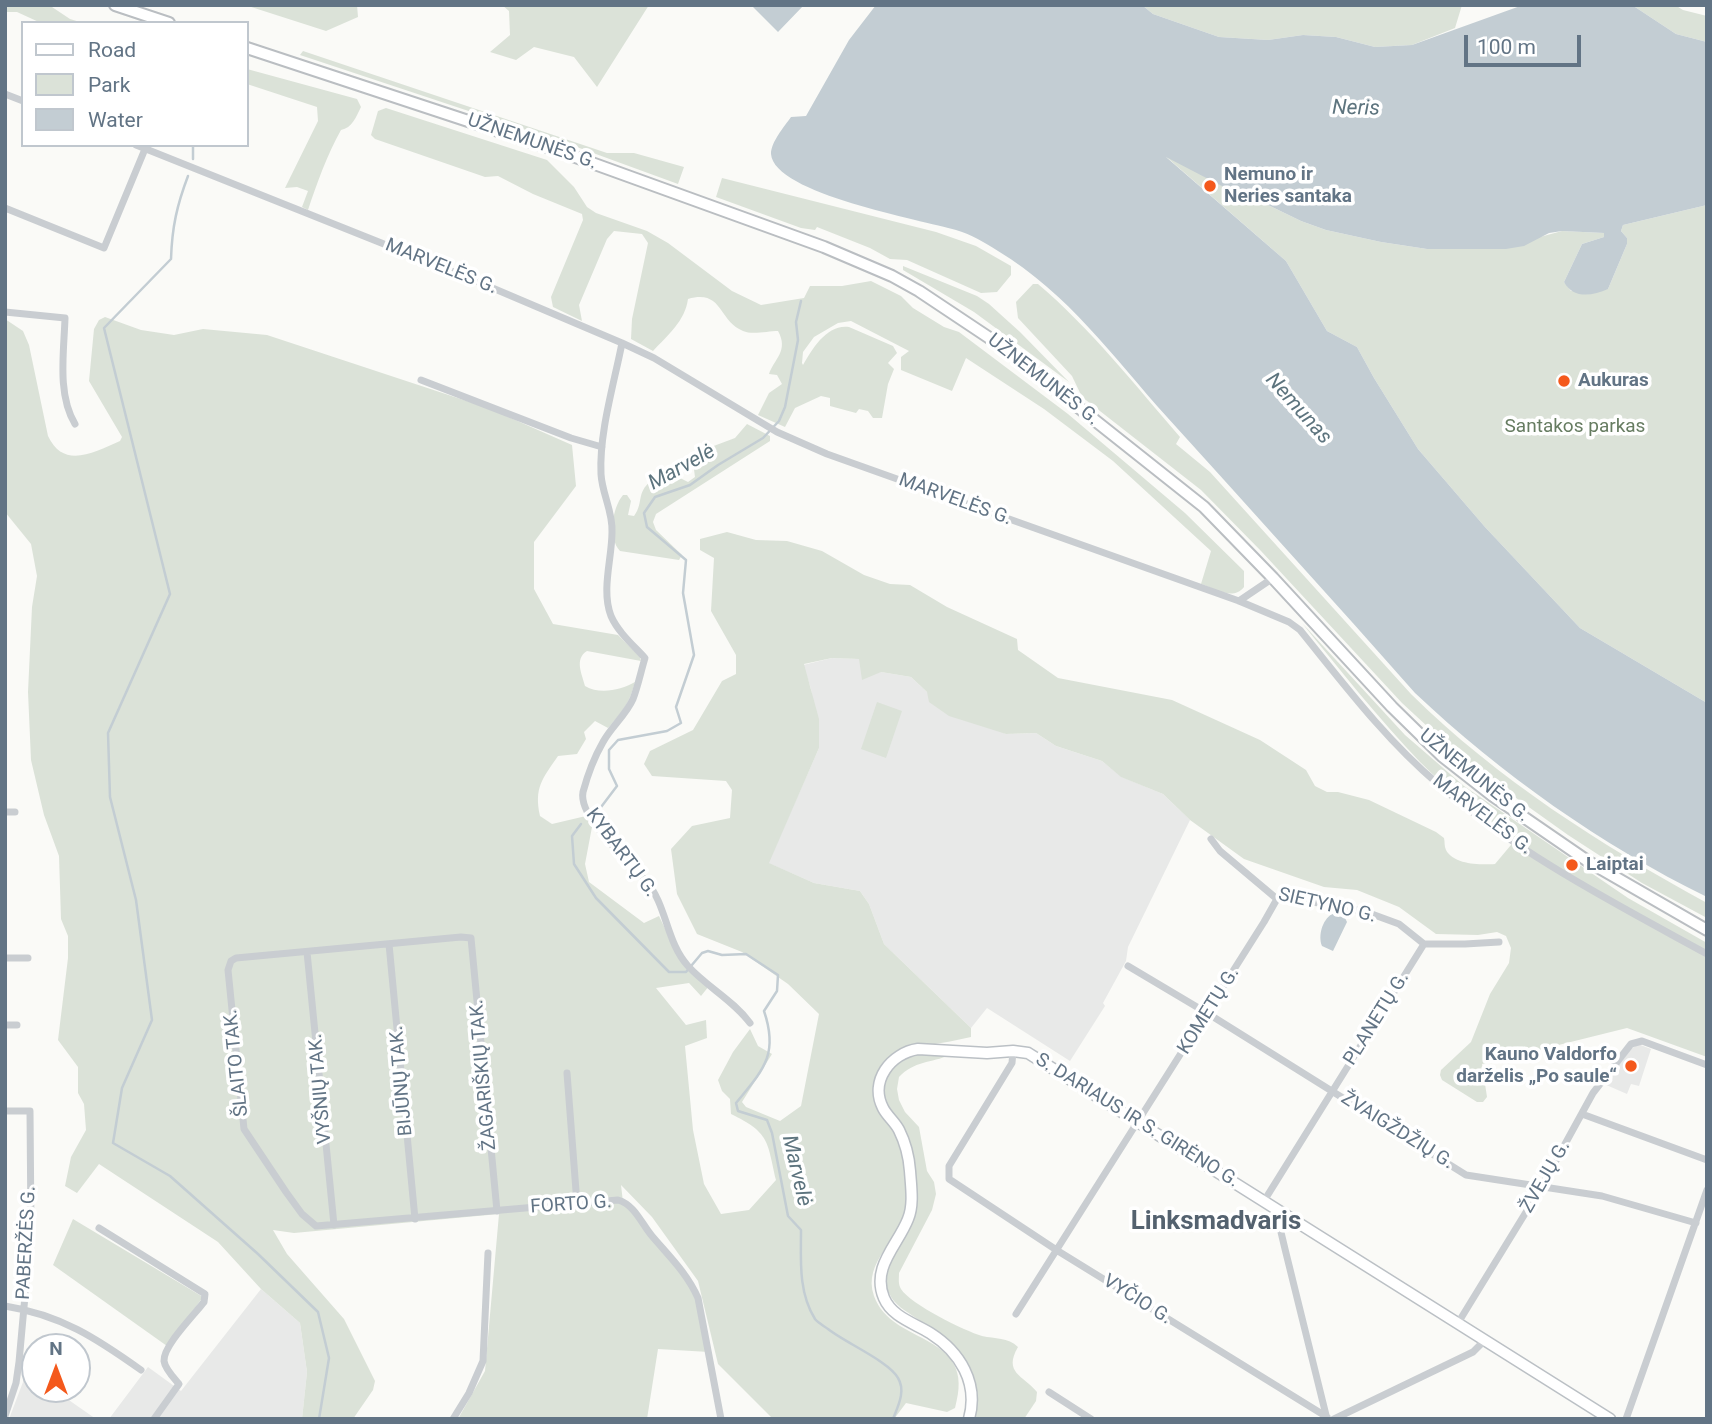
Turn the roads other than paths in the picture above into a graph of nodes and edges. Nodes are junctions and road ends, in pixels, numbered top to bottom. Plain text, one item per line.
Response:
1 (115, 5) edge
2 (163, 21) edge
3 (248, 48) edge
4 (140, 147) edge
5 (145, 149) junction
6 (5, 208) edge
7 (5, 313) edge
8 (622, 343) junction
9 (421, 380) dead end
10 (75, 424) dead end
11 (602, 447) junction
12 (1273, 578) junction
13 (1239, 601) junction
14 (5, 812) edge
15 (15, 812) dead end
16 (1211, 839) dead end
17 (1277, 899) junction
18 (1707, 930) edge
19 (1499, 942) dead end
20 (389, 944) junction
21 (1424, 944) junction
22 (307, 952) junction
23 (1707, 954) edge
24 (5, 958) edge
25 (28, 958) dead end
26 (1128, 966) dead end
27 (1207, 1013) junction
28 (750, 1023) dead end
29 (5, 1025) edge
30 (17, 1025) dead end
31 (1013, 1051) junction
32 (1707, 1065) edge
33 (567, 1073) dead end
34 (1332, 1090) junction
35 (5, 1111) edge
36 (1582, 1114) junction
37 (1139, 1122) junction
38 (1707, 1160) edge
39 (1542, 1186) junction
40 (1707, 1190) edge
41 (1264, 1201) junction
42 (577, 1204) junction
43 (497, 1211) junction
44 (1285, 1214) junction
45 (415, 1219) junction
46 (1696, 1223) junction
47 (316, 1226) joint
48 (334, 1226) junction
49 (99, 1228) dead end
50 (1058, 1251) junction
51 (488, 1253) dead end
52 (5, 1306) edge
53 (24, 1310) junction
54 (1017, 1314) dead end
55 (1458, 1323) junction
56 (1485, 1340) junction
57 (141, 1370) dead end
58 (1049, 1392) dead end
59 (5, 1416) edge
60 (1330, 1418) edge
61 (154, 1419) edge
62 (453, 1419) edge
63 (721, 1419) edge
64 (969, 1419) edge
65 (1091, 1419) edge
66 (1610, 1419) edge
67 (1626, 1419) edge

1 - 2 main road
3 - 12 main road, UŽNEMUNĖS G.
4 - 5 street, MARVELĖS G.
5 - 6 street
5 - 8 street, MARVELĖS G.
7 - 10 street
8 - 11 street, KYBARTŲ G.
8 - 13 street, MARVELĖS G.
9 - 11 street
11 - 28 street, KYBARTŲ G.
12 - 13 street
12 - 18 main road, UŽNEMUNĖS G.
13 - 23 street, MARVELĖS G.
14 - 15 street
16 - 17 street, SIETYNO G.
17 - 21 street, SIETYNO G.
17 - 27 street, KOMETŲ G.
19 - 21 street
20 - 22 street
20 - 43 street, ŽAGARIŠKIŲ TAK.
20 - 45 street, BIJŪNŲ TAK.
21 - 34 street, PLANETŲ G.
22 - 47 street, ŠLAITO TAK.
22 - 48 street, VYŠNIŲ TAK.
24 - 25 street
26 - 27 street, ŽVAIGŽDŽIŲ G.
27 - 34 street, ŽVAIGŽDŽIŲ G.
27 - 37 street, KOMETŲ G.
29 - 30 street
31 - 37 street, S. DARIAUS IR S. GIRĖNO G.
31 - 50 street, VYČIO G.
31 - 64 street, S. DARIAUS IR S. GIRĖNO G.
32 - 36 street, ŽVEJŲ G.
33 - 42 street
34 - 39 street, ŽVAIGŽDŽIŲ G.
34 - 41 street, PLANETŲ G.
35 - 53 street, PABERŽĖS G.
36 - 38 street
36 - 39 street, ŽVEJŲ G.
37 - 41 street, S. DARIAUS IR S. GIRĖNO G.
37 - 50 street, KOMETŲ G.
39 - 46 street, ŽVAIGŽDŽIŲ G.
39 - 55 street, ŽVEJŲ G.
40 - 46 street
41 - 44 street, S. DARIAUS IR S. GIRĖNO G.
42 - 43 street, FORTO G.
42 - 63 street, FORTO G.
43 - 45 street, FORTO G.
44 - 55 street, S. DARIAUS IR S. GIRĖNO G.
44 - 60 street
45 - 48 street, FORTO G.
46 - 67 street
47 - 48 street, FORTO G.
49 - 61 street
50 - 54 street, KOMETŲ G.
50 - 60 street, VYČIO G.
51 - 62 street
52 - 53 street
53 - 57 street
53 - 59 street, PABERŽĖS G.
55 - 56 street, S. DARIAUS IR S. GIRĖNO G.
56 - 60 street
56 - 66 street, S. DARIAUS IR S. GIRĖNO G.
58 - 65 street

